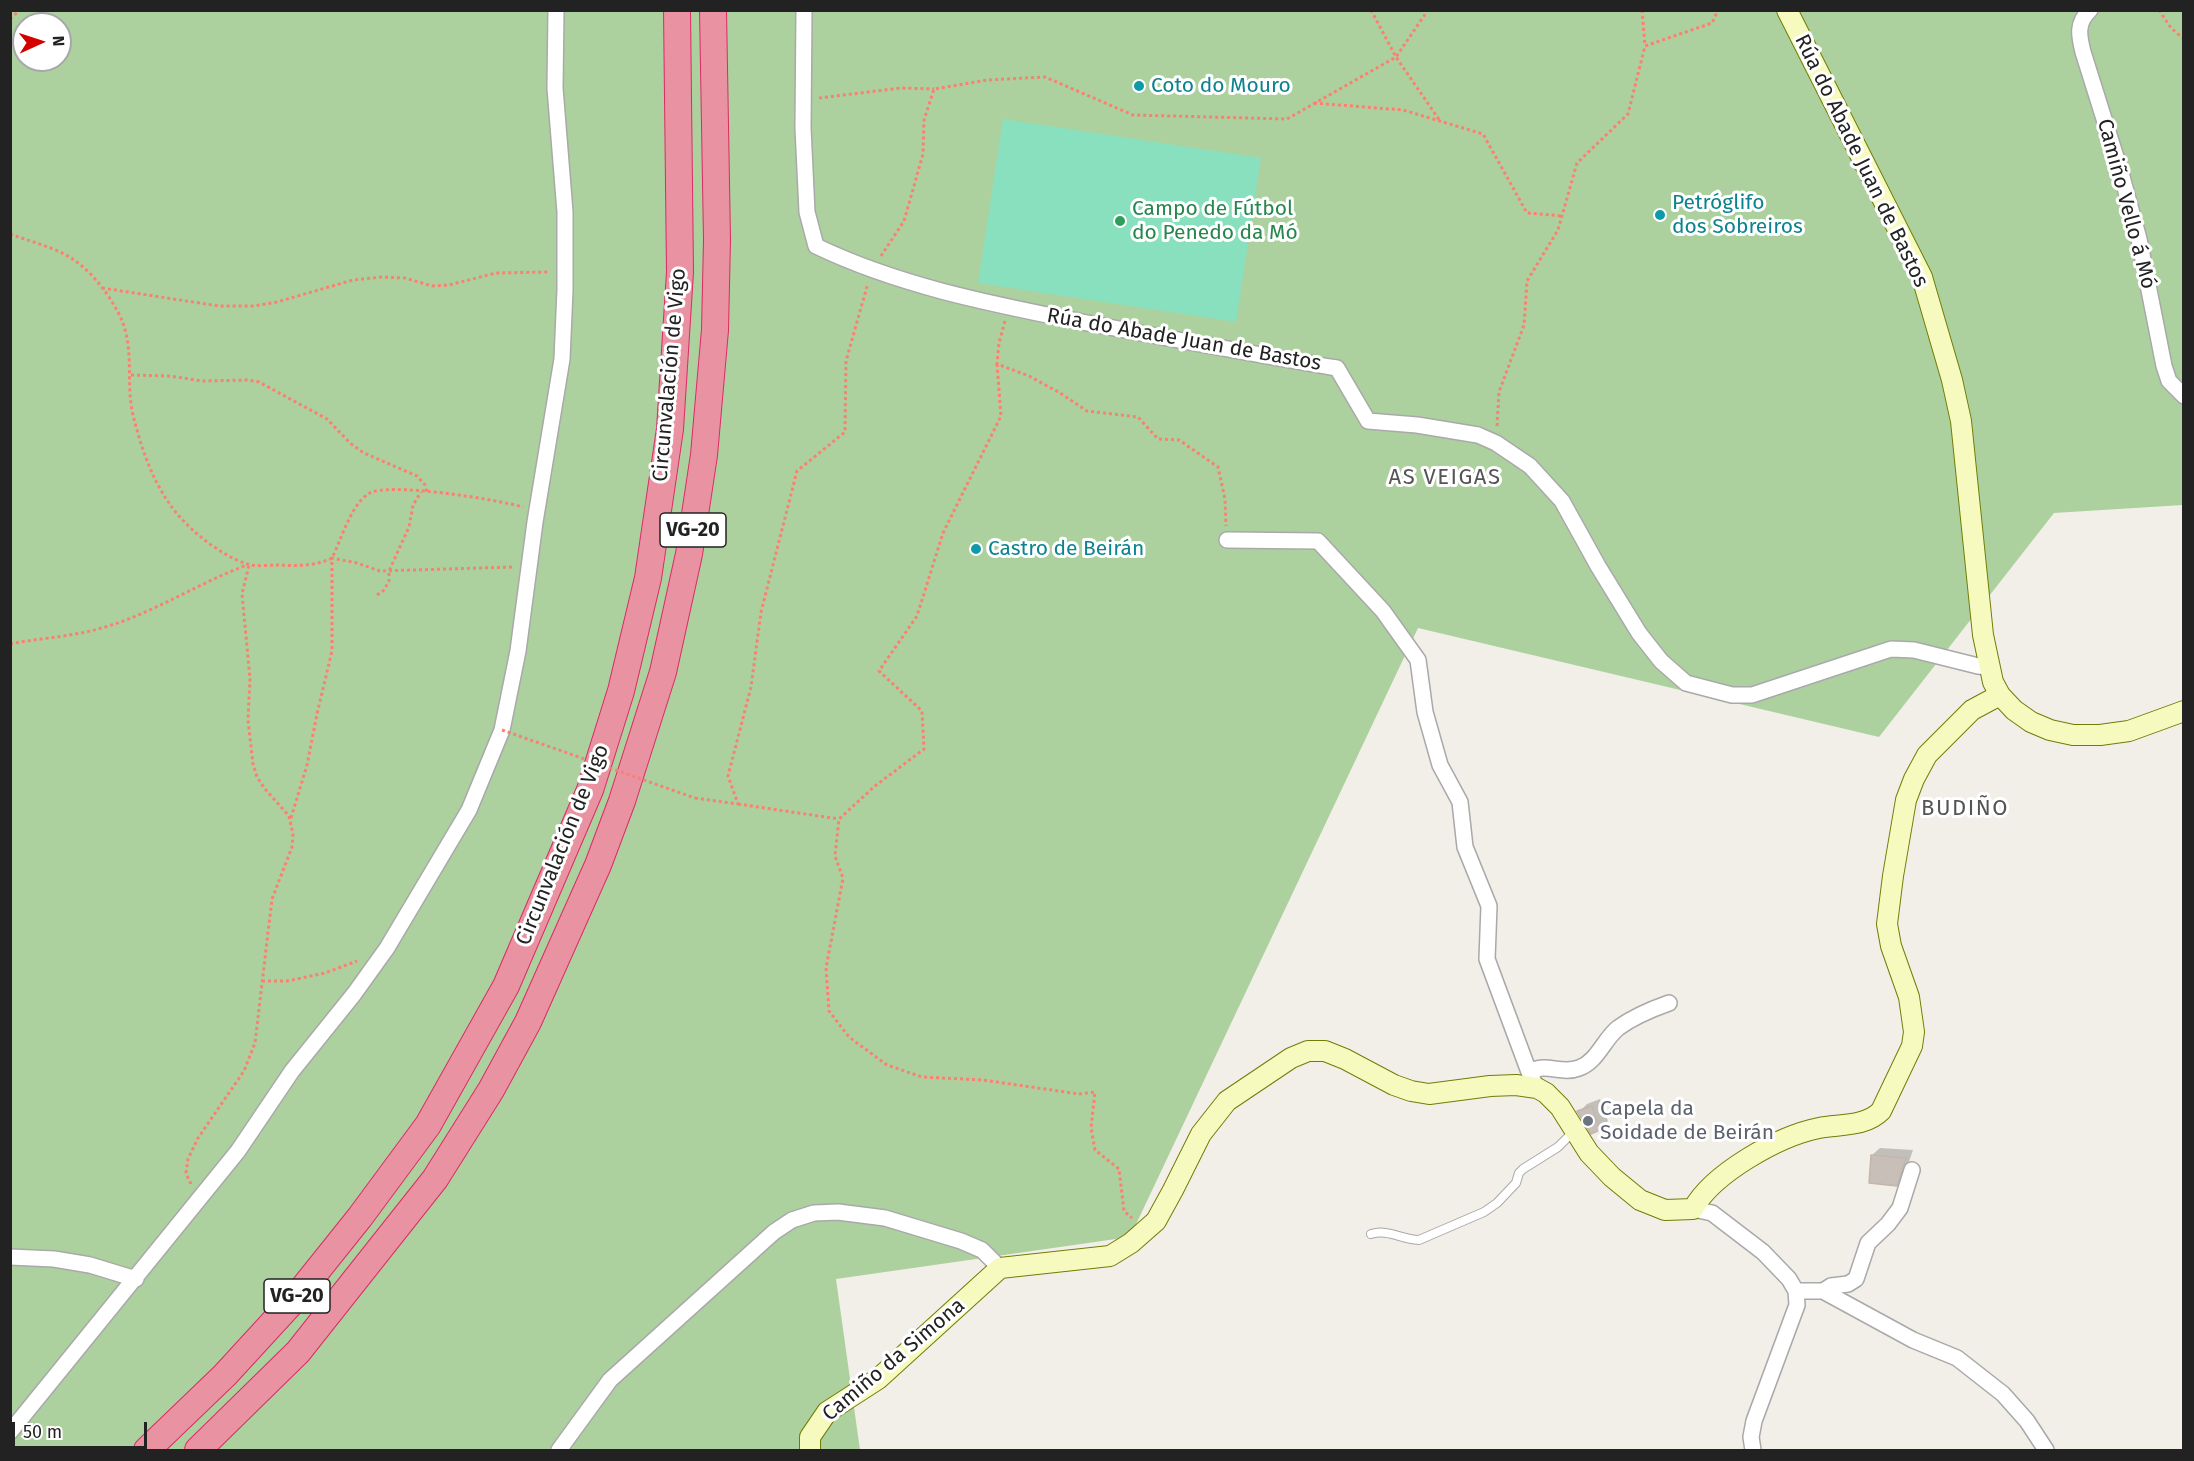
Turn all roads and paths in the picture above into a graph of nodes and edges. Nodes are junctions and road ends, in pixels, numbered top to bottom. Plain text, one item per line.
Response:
1 (20, 10) edge
2 (556, 10) edge
3 (677, 10) edge
4 (713, 10) edge
5 (804, 10) edge
6 (1371, 10) edge
7 (1428, 10) edge
8 (1642, 10) edge
9 (1718, 10) edge
10 (1787, 10) edge
11 (2090, 10) edge
12 (2159, 10) edge
13 (10, 19) edge
14 (2184, 39) edge
15 (1645, 46) junction
16 (1396, 57) junction
17 (934, 89) junction
18 (803, 100) junction
19 (1313, 103) junction
20 (1441, 121) junction
21 (1562, 216) junction
22 (10, 234) edge
23 (872, 269) junction
24 (565, 272) junction
25 (102, 288) junction
26 (1009, 307) junction
27 (997, 364) junction
28 (130, 375) junction
29 (2184, 396) edge
30 (1496, 443) junction
31 (421, 491) junction
32 (426, 492) junction
33 (537, 511) junction
34 (1227, 540) joint
35 (332, 558) junction
36 (249, 564) junction
37 (529, 567) junction
38 (389, 572) junction
39 (377, 595) dead end
40 (10, 644) edge
41 (1988, 667) junction
42 (2000, 695) junction
43 (2184, 711) edge
44 (502, 730) junction
45 (738, 804) junction
46 (839, 819) junction
47 (291, 820) junction
48 (377, 962) junction
49 (262, 981) junction
50 (1669, 1003) dead end
51 (1533, 1080) junction
52 (1575, 1130) junction
53 (1912, 1170) dead end
54 (202, 1196) junction
55 (1693, 1209) junction
56 (1145, 1230) junction
57 (1371, 1234) dead end
58 (10, 1257) edge
59 (1000, 1269) junction
60 (136, 1279) junction
61 (1796, 1291) junction
62 (1823, 1291) junction
63 (10, 1432) edge
64 (147, 1450) edge
65 (198, 1450) edge
66 (559, 1450) edge
67 (810, 1450) edge
68 (1753, 1450) edge
69 (2046, 1450) edge

1 - 13 path
2 - 24 street
3 - 64 highway, Circunvalación de Vigo / VG-20
4 - 65 highway, Circunvalación de Vigo / VG-20
5 - 18 street
6 - 16 path
7 - 16 path
8 - 15 path
9 - 15 path
10 - 41 street, Rúa do Abade Juan de Bastos
11 - 29 street, Camiño Vello á Mó
12 - 14 path
15 - 21 path
16 - 19 path
16 - 20 path
17 - 18 path
17 - 19 path
17 - 23 path
18 - 23 street
19 - 20 path
20 - 21 path
21 - 30 path
22 - 25 path
23 - 26 street
23 - 45 path
24 - 25 path
24 - 33 street
25 - 28 path
26 - 27 path
26 - 30 street, Rúa do Abade Juan de Bastos
27 - 34 path
27 - 46 path
28 - 32 path
28 - 36 path
30 - 41 street, Rúa do Abade Juan de Bastos
31 - 32 path
31 - 35 path
31 - 38 path
32 - 33 path
33 - 37 street
34 - 51 street
35 - 36 path
35 - 38 path
35 - 47 path
36 - 40 path
36 - 47 path
37 - 38 path
37 - 44 street
38 - 39 path
41 - 42 street, Rúa do Abade Juan de Bastos
42 - 43 street, Rúa do Abade Juan de Bastos
42 - 55 street
44 - 45 path, bridge
44 - 48 street
45 - 46 path
46 - 56 path
47 - 49 path
48 - 49 path
48 - 54 street
49 - 54 path
50 - 51 street
51 - 52 street
51 - 56 street
52 - 55 street
52 - 57 lane
53 - 62 street
54 - 60 street
55 - 61 street
56 - 59 street
58 - 60 street
59 - 66 street
59 - 67 street, Camiño da Simona
60 - 63 street
61 - 62 street
61 - 68 street
62 - 69 street

